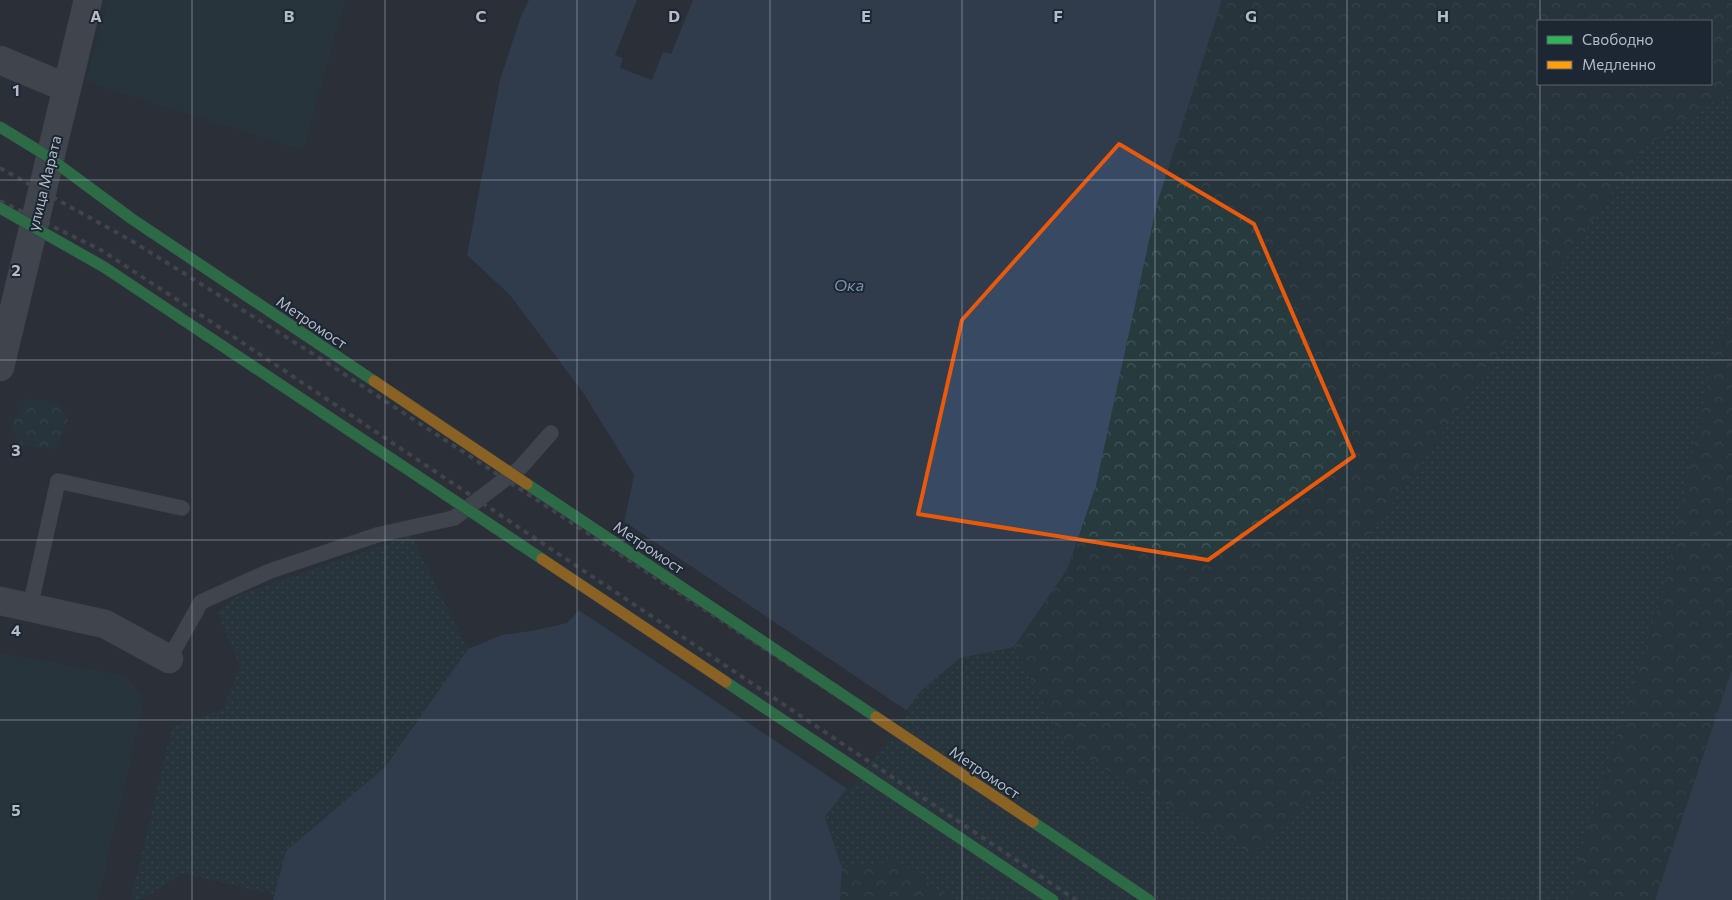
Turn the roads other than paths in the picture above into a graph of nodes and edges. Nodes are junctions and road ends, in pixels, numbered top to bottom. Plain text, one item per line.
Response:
1 (88, 0) edge
2 (0, 60) edge
3 (68, 88) junction
4 (0, 128) edge
5 (35, 168) dead end
6 (0, 208) edge
7 (132, 219) junction
8 (17, 234) dead end
9 (104, 267) junction
10 (0, 367) edge
11 (551, 433) dead end
12 (182, 508) dead end
13 (0, 600) edge
14 (30, 607) junction
15 (169, 659) joint
16 (1053, 900) edge
17 (1149, 900) edge

1 - 3 street, улица Марата
2 - 3 street
3 - 10 street, улица Марата
4 - 7 main road, bridge
5 - 7 main road, bridge
6 - 9 main road, bridge
7 - 17 main road, Метромост, bridge
8 - 9 main road, bridge
9 - 16 main road, bridge
11 - 15 lane
12 - 14 lane
13 - 14 street
14 - 15 street

